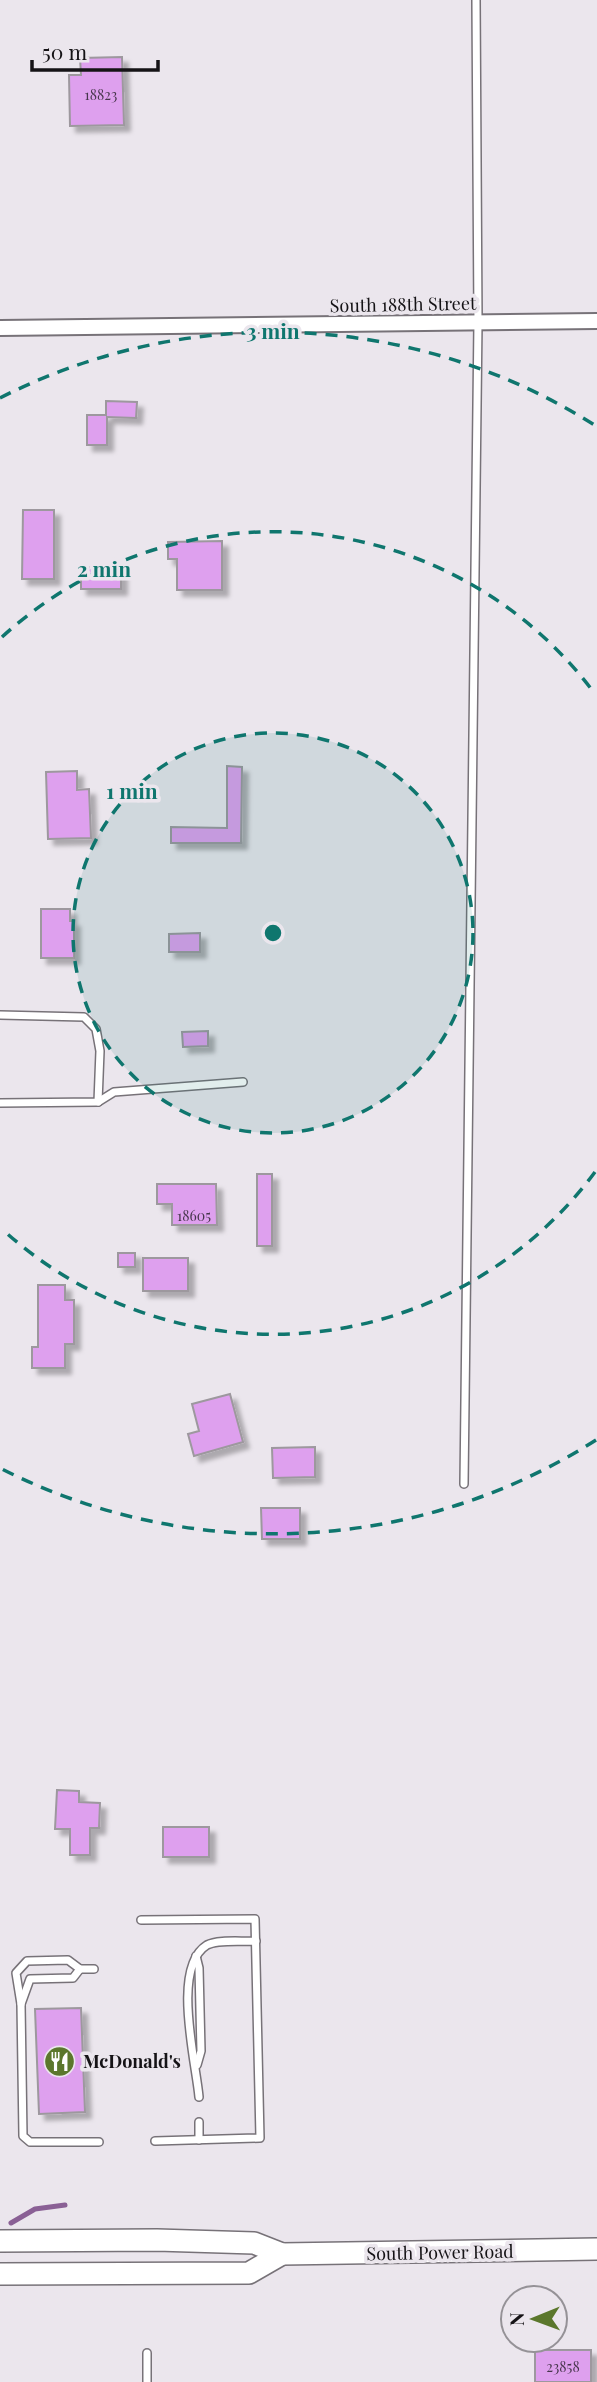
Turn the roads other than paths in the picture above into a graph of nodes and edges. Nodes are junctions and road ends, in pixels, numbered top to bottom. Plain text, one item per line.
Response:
1 (476, 0) edge
2 (597, 321) edge
3 (478, 323) junction
4 (0, 328) edge
5 (0, 1015) edge
6 (243, 1082) dead end
7 (98, 1102) junction
8 (0, 1103) edge
9 (464, 1484) dead end
10 (141, 1920) dead end
11 (256, 1941) junction
12 (80, 1969) junction
13 (94, 1969) dead end
14 (21, 2004) junction
15 (199, 2097) dead end
16 (199, 2122) dead end
17 (199, 2140) junction
18 (155, 2141) dead end
19 (99, 2142) dead end
20 (0, 2241) edge
21 (597, 2249) edge
22 (282, 2254) junction
23 (0, 2274) edge
24 (147, 2353) dead end
25 (147, 2382) edge

1 - 3 lane
2 - 3 street, South 188th Street
3 - 4 street, South 188th Street
3 - 9 lane
5 - 7 lane
6 - 7 lane
7 - 8 lane
10 - 11 lane
11 - 15 lane
11 - 17 lane
12 - 13 lane
12 - 14 lane
12 - 14 lane
14 - 19 lane
16 - 17 lane
17 - 18 lane
20 - 22 main road, South Power Road
21 - 22 main road, South Power Road
22 - 23 main road, South Power Road
24 - 25 lane

